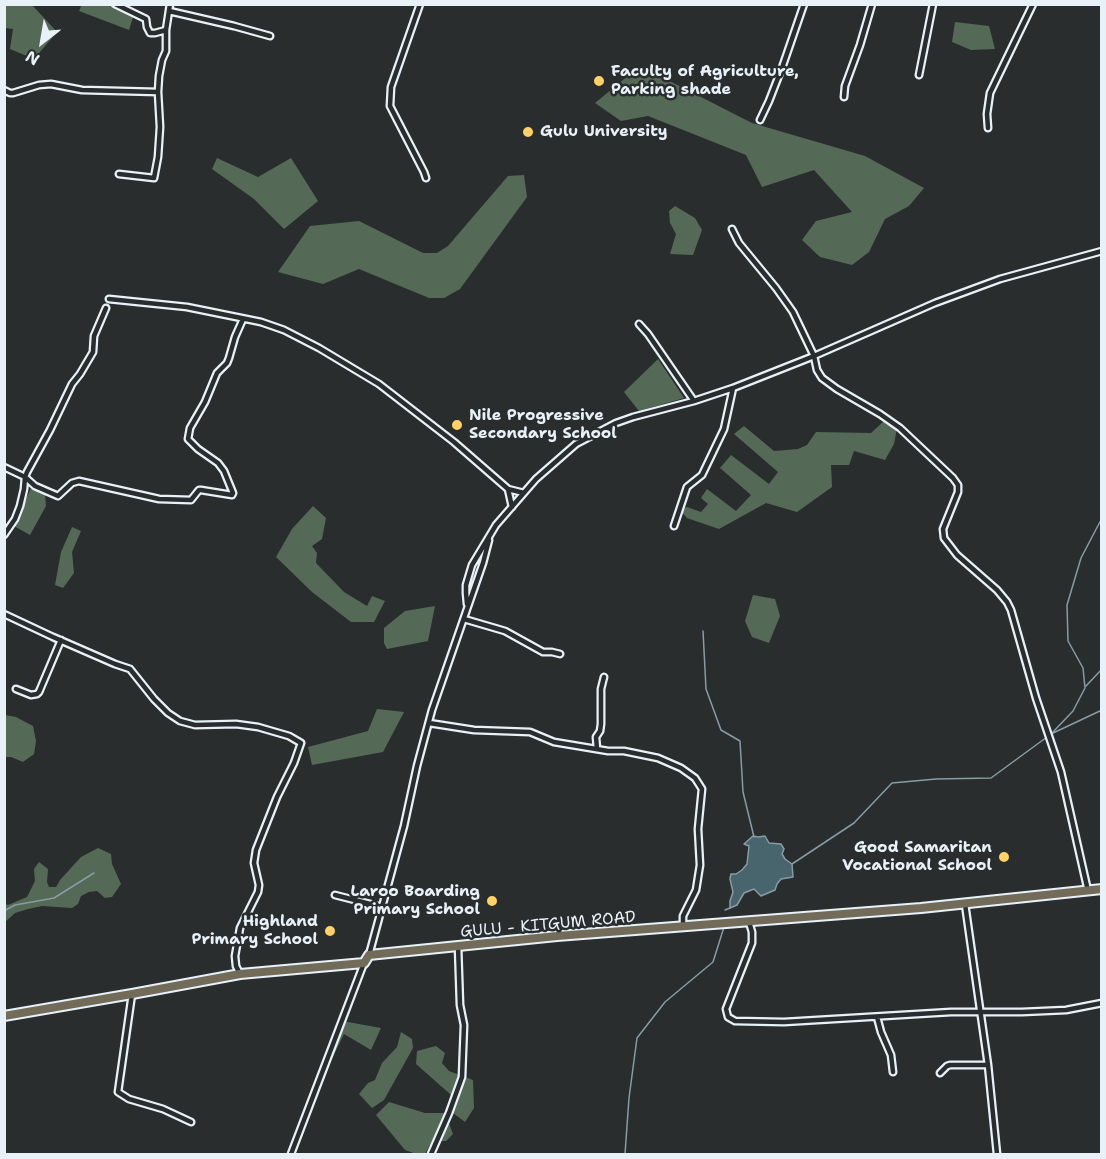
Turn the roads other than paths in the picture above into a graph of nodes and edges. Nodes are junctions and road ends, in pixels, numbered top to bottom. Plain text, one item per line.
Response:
1 (115, 4) edge
2 (170, 4) edge
3 (420, 4) edge
4 (804, 4) edge
5 (872, 4) edge
6 (933, 4) edge
7 (1033, 4) edge
8 (169, 11) junction
9 (166, 30) junction
10 (270, 36) dead end
11 (919, 75) dead end
12 (4, 90) edge
13 (158, 92) junction
14 (844, 97) dead end
15 (760, 120) dead end
16 (988, 128) dead end
17 (119, 174) dead end
18 (426, 178) dead end
19 (732, 229) dead end
20 (1101, 251) edge
21 (109, 299) dead end
22 (106, 308) dead end
23 (243, 319) junction
24 (639, 324) dead end
25 (814, 356) junction
26 (733, 388) junction
27 (694, 401) junction
28 (4, 467) edge
29 (25, 477) junction
30 (508, 489) junction
31 (524, 493) junction
32 (512, 507) junction
33 (674, 526) dead end
34 (4, 535) edge
35 (490, 538) junction
36 (467, 604) junction
37 (4, 614) edge
38 (464, 620) junction
39 (61, 640) junction
40 (560, 654) dead end
41 (604, 677) dead end
42 (16, 689) dead end
43 (429, 723) junction
44 (597, 749) junction
45 (1101, 889) edge
46 (1088, 891) junction
47 (335, 895) dead end
48 (965, 904) junction
49 (382, 907) junction
50 (749, 922) junction
51 (683, 926) junction
52 (458, 946) junction
53 (369, 955) junction
54 (364, 963) junction
55 (240, 974) junction
56 (132, 994) junction
57 (1101, 1003) edge
58 (981, 1013) junction
59 (4, 1016) edge
60 (877, 1017) junction
61 (988, 1065) junction
62 (892, 1072) dead end
63 (940, 1073) dead end
64 (191, 1122) dead end
65 (291, 1155) edge
66 (431, 1155) edge
67 (997, 1155) edge

1 - 9 street
2 - 8 street
3 - 18 street
4 - 15 street
5 - 14 street
6 - 11 street
7 - 16 street
8 - 9 street
8 - 10 street
9 - 13 street
12 - 13 street
13 - 17 street
19 - 25 street
20 - 25 street
21 - 23 street
22 - 29 street
23 - 29 street
23 - 30 street
24 - 27 street
25 - 26 street
25 - 46 street
26 - 27 street
26 - 33 street
27 - 31 street
28 - 29 street
29 - 34 street
30 - 31 street
30 - 32 street
31 - 32 street
32 - 35 street
35 - 36 street
35 - 36 street
36 - 38 street
37 - 39 street
38 - 40 street
38 - 43 street
39 - 42 street
39 - 55 street
41 - 44 street
43 - 44 street
43 - 49 street
44 - 51 street
45 - 46 main road, GULU - KITGUM ROAD
46 - 48 main road, GULU - KITGUM ROAD
47 - 49 street
48 - 50 main road, GULU - KITGUM ROAD
48 - 58 street
49 - 53 street
50 - 51 main road, GULU - KITGUM ROAD
50 - 60 street
51 - 52 main road, GULU - KITGUM ROAD
52 - 53 main road, GULU - KITGUM ROAD
52 - 66 street
53 - 54 main road
54 - 55 main road
54 - 65 street
55 - 56 main road
56 - 59 main road
56 - 64 street
57 - 58 street
58 - 60 street
58 - 61 street
60 - 62 street
61 - 63 street
61 - 67 street

